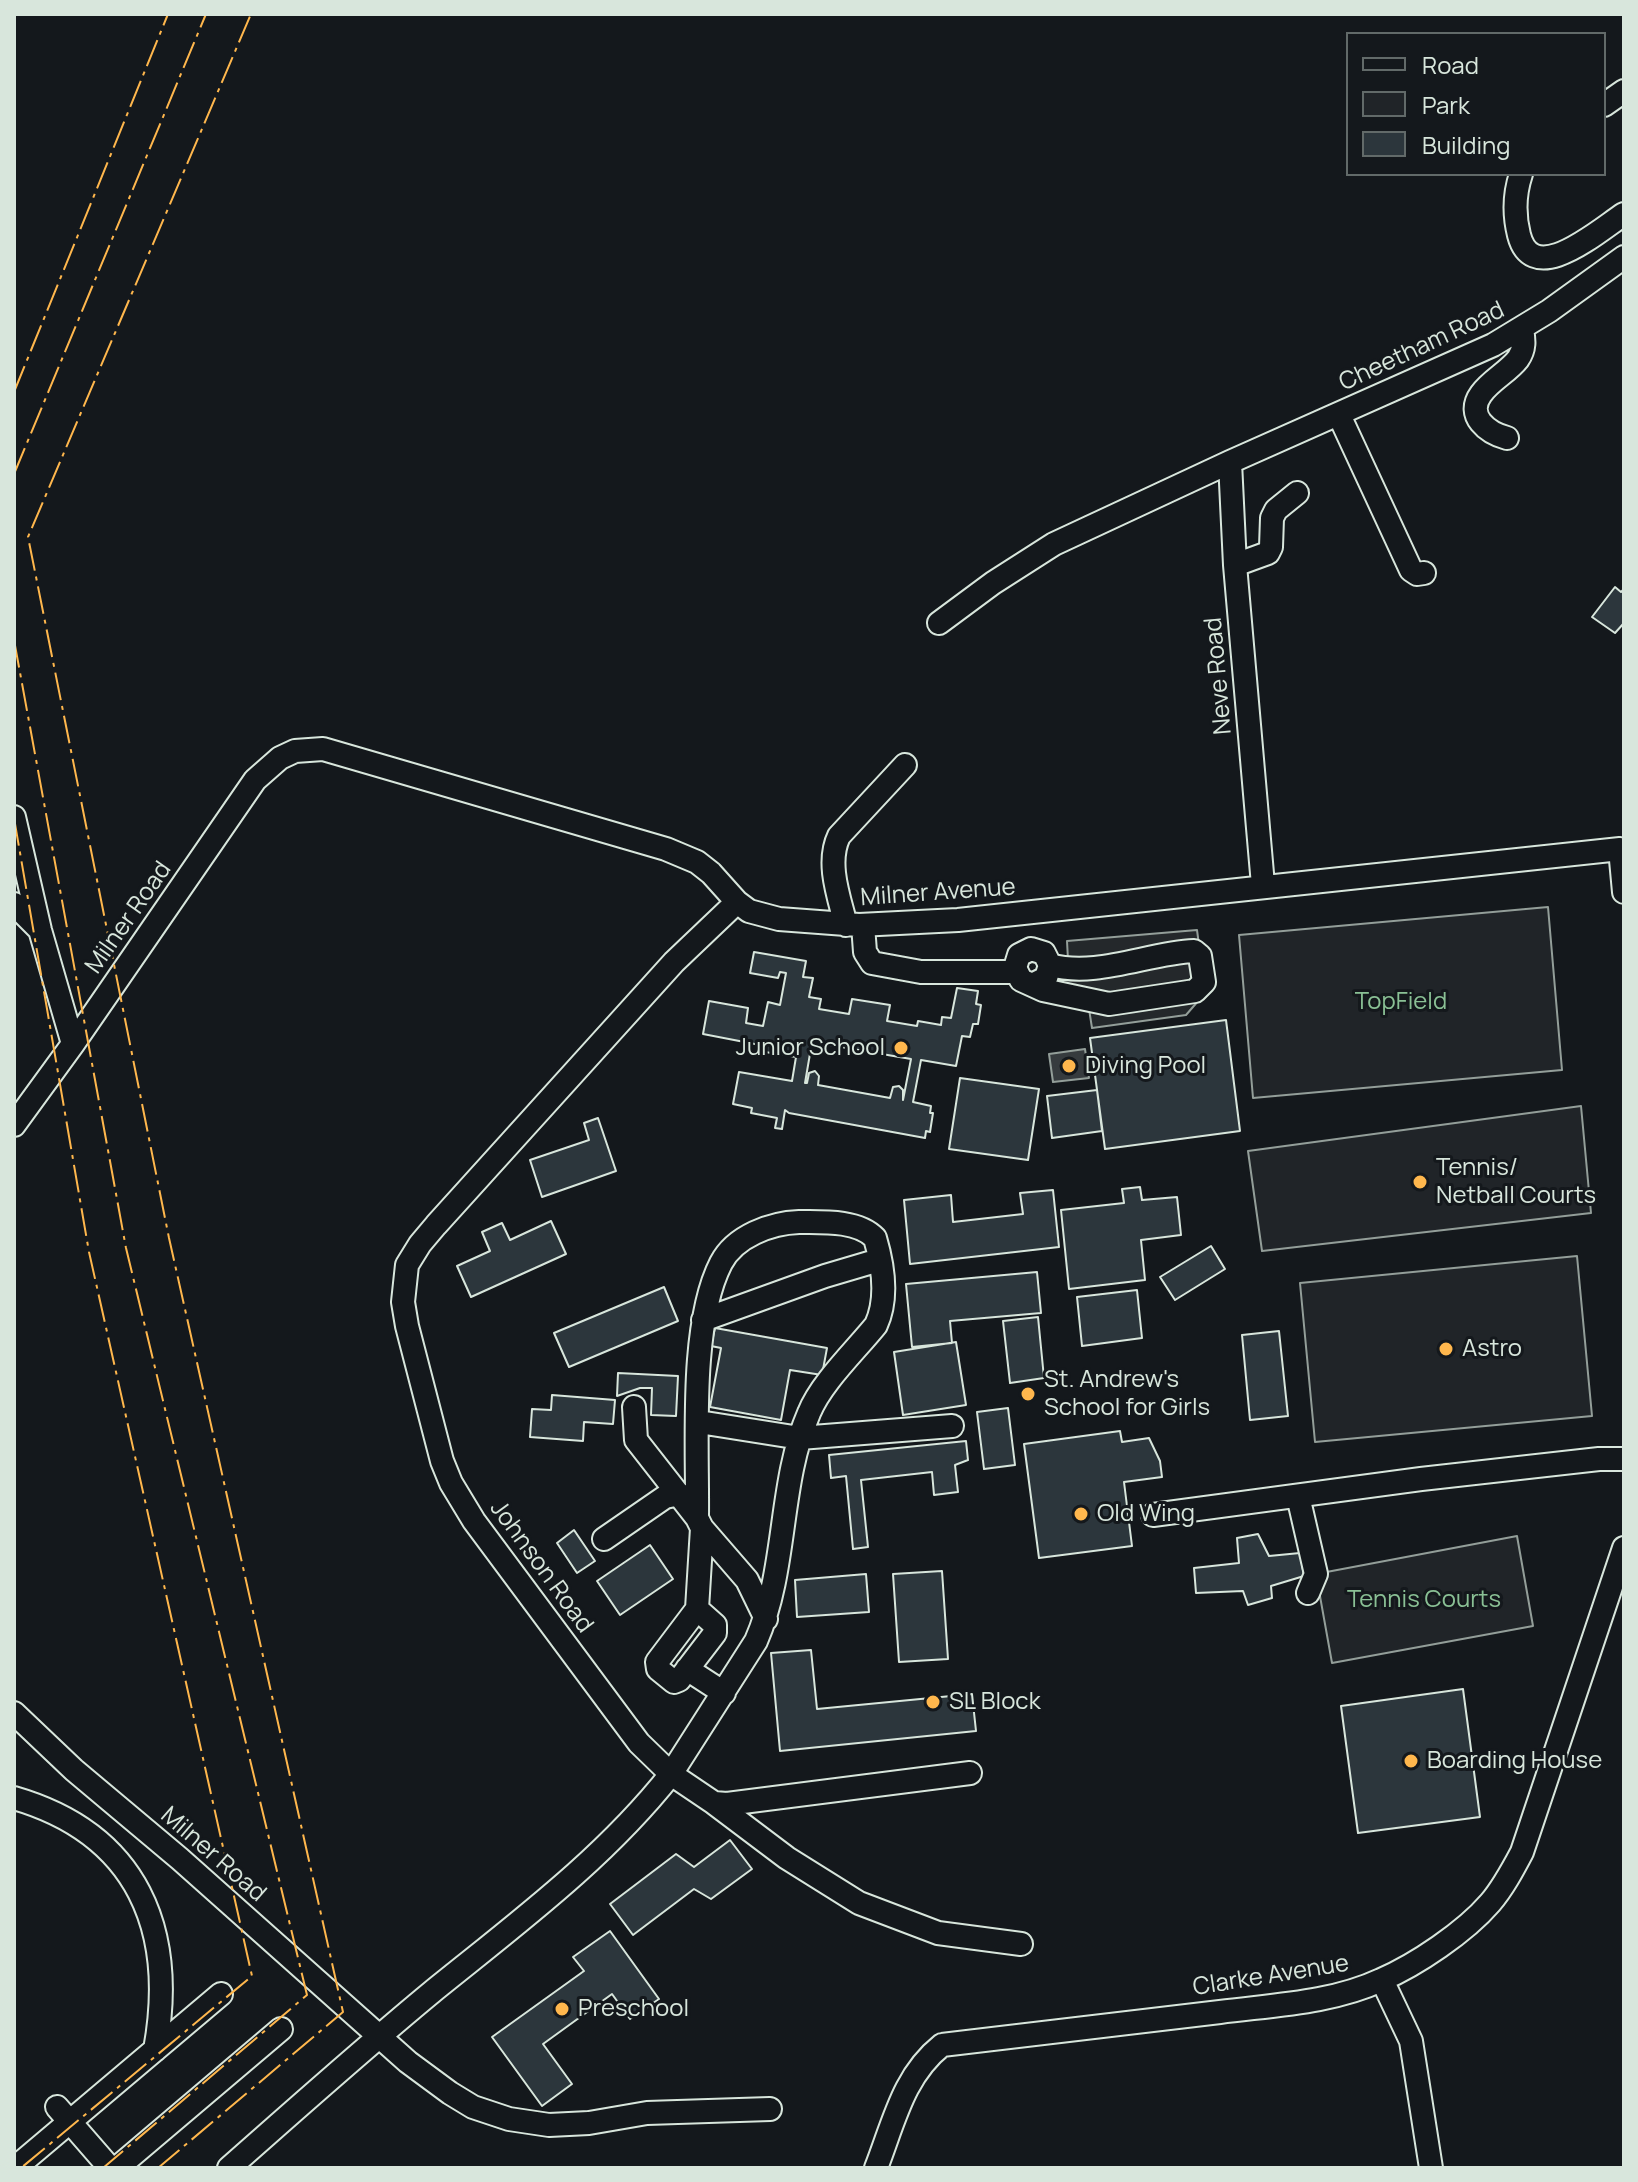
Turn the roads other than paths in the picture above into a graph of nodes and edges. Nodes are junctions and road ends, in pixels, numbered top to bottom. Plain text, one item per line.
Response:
1 (1624, 91) edge
2 (1606, 104) edge
3 (1521, 176) edge
4 (1624, 214) edge
5 (1624, 257) edge
6 (1522, 329) junction
7 (1339, 415) junction
8 (1507, 438) dead end
9 (1230, 462) junction
10 (1297, 493) dead end
11 (1235, 565) junction
12 (1424, 573) dead end
13 (939, 623) dead end
14 (295, 751) joint
15 (905, 765) dead end
16 (14, 817) edge
17 (1622, 847) edge
18 (1263, 885) junction
19 (1624, 892) edge
20 (737, 902) junction
21 (14, 904) edge
22 (1039, 911) junction
23 (854, 925) junction
24 (40, 930) junction
25 (1044, 957) junction
26 (1022, 972) junction
27 (73, 1044) junction
28 (14, 1125) edge
29 (879, 1260) junction
30 (703, 1320) junction
31 (634, 1407) dead end
32 (699, 1422) junction
33 (952, 1426) dead end
34 (800, 1438) junction
35 (1624, 1459) edge
36 (679, 1494) junction
37 (1298, 1496) junction
38 (1153, 1515) dead end
39 (700, 1523) junction
40 (604, 1539) dead end
41 (1624, 1548) edge
42 (1308, 1593) dead end
43 (697, 1609) junction
44 (766, 1619) junction
45 (681, 1675) junction
46 (724, 1693) junction
47 (14, 1713) edge
48 (970, 1773) dead end
49 (671, 1774) junction
50 (14, 1798) edge
51 (714, 1803) junction
52 (1021, 1944) dead end
53 (1382, 1980) junction
54 (221, 1994) dead end
55 (281, 2029) dead end
56 (379, 2036) junction
57 (155, 2050) junction
58 (770, 2109) dead end
59 (63, 2114) junction
60 (15, 2168) edge
61 (110, 2168) edge
62 (117, 2168) edge
63 (229, 2168) edge
64 (876, 2168) edge
65 (1431, 2168) edge

1 - 2 street
3 - 4 street
5 - 6 street, Cheetham Road
6 - 7 street, Cheetham Road
6 - 8 street
7 - 9 street, Cheetham Road
7 - 12 street
9 - 11 street, Neve Road
9 - 13 street, Cheetham Road
10 - 11 street
11 - 18 street, Neve Road
14 - 20 street, Milner Avenue
14 - 27 street, Milner Road
15 - 23 street
16 - 24 street
17 - 18 street, Milner Avenue
17 - 19 street
18 - 22 street, Milner Avenue
20 - 23 street, Milner Avenue
20 - 49 street, Johnson Road
21 - 24 street
22 - 23 street, Milner Avenue
22 - 25 street
23 - 26 street
24 - 27 street
25 - 26 street
25 - 26 street
25 - 26 street
27 - 28 street, Milner Road
29 - 30 street
29 - 30 street
29 - 34 street
30 - 32 street
31 - 36 street
32 - 34 street
32 - 39 street
33 - 34 street
34 - 44 street
35 - 37 street
36 - 39 street
36 - 40 street
37 - 38 street
37 - 42 street
39 - 43 street
39 - 44 street
41 - 53 street, Clarke Avenue
43 - 45 street
43 - 45 street
44 - 46 street
45 - 46 street
46 - 49 street
47 - 56 street, Milner Road
48 - 51 street
49 - 51 street, Johnson Road
49 - 56 street
50 - 57 street
51 - 52 street, Johnson Road
53 - 64 street, Clarke Avenue
53 - 65 street
54 - 57 street
55 - 62 street
56 - 58 street, Milner Road
56 - 63 street
57 - 59 street
59 - 60 street
59 - 61 street

